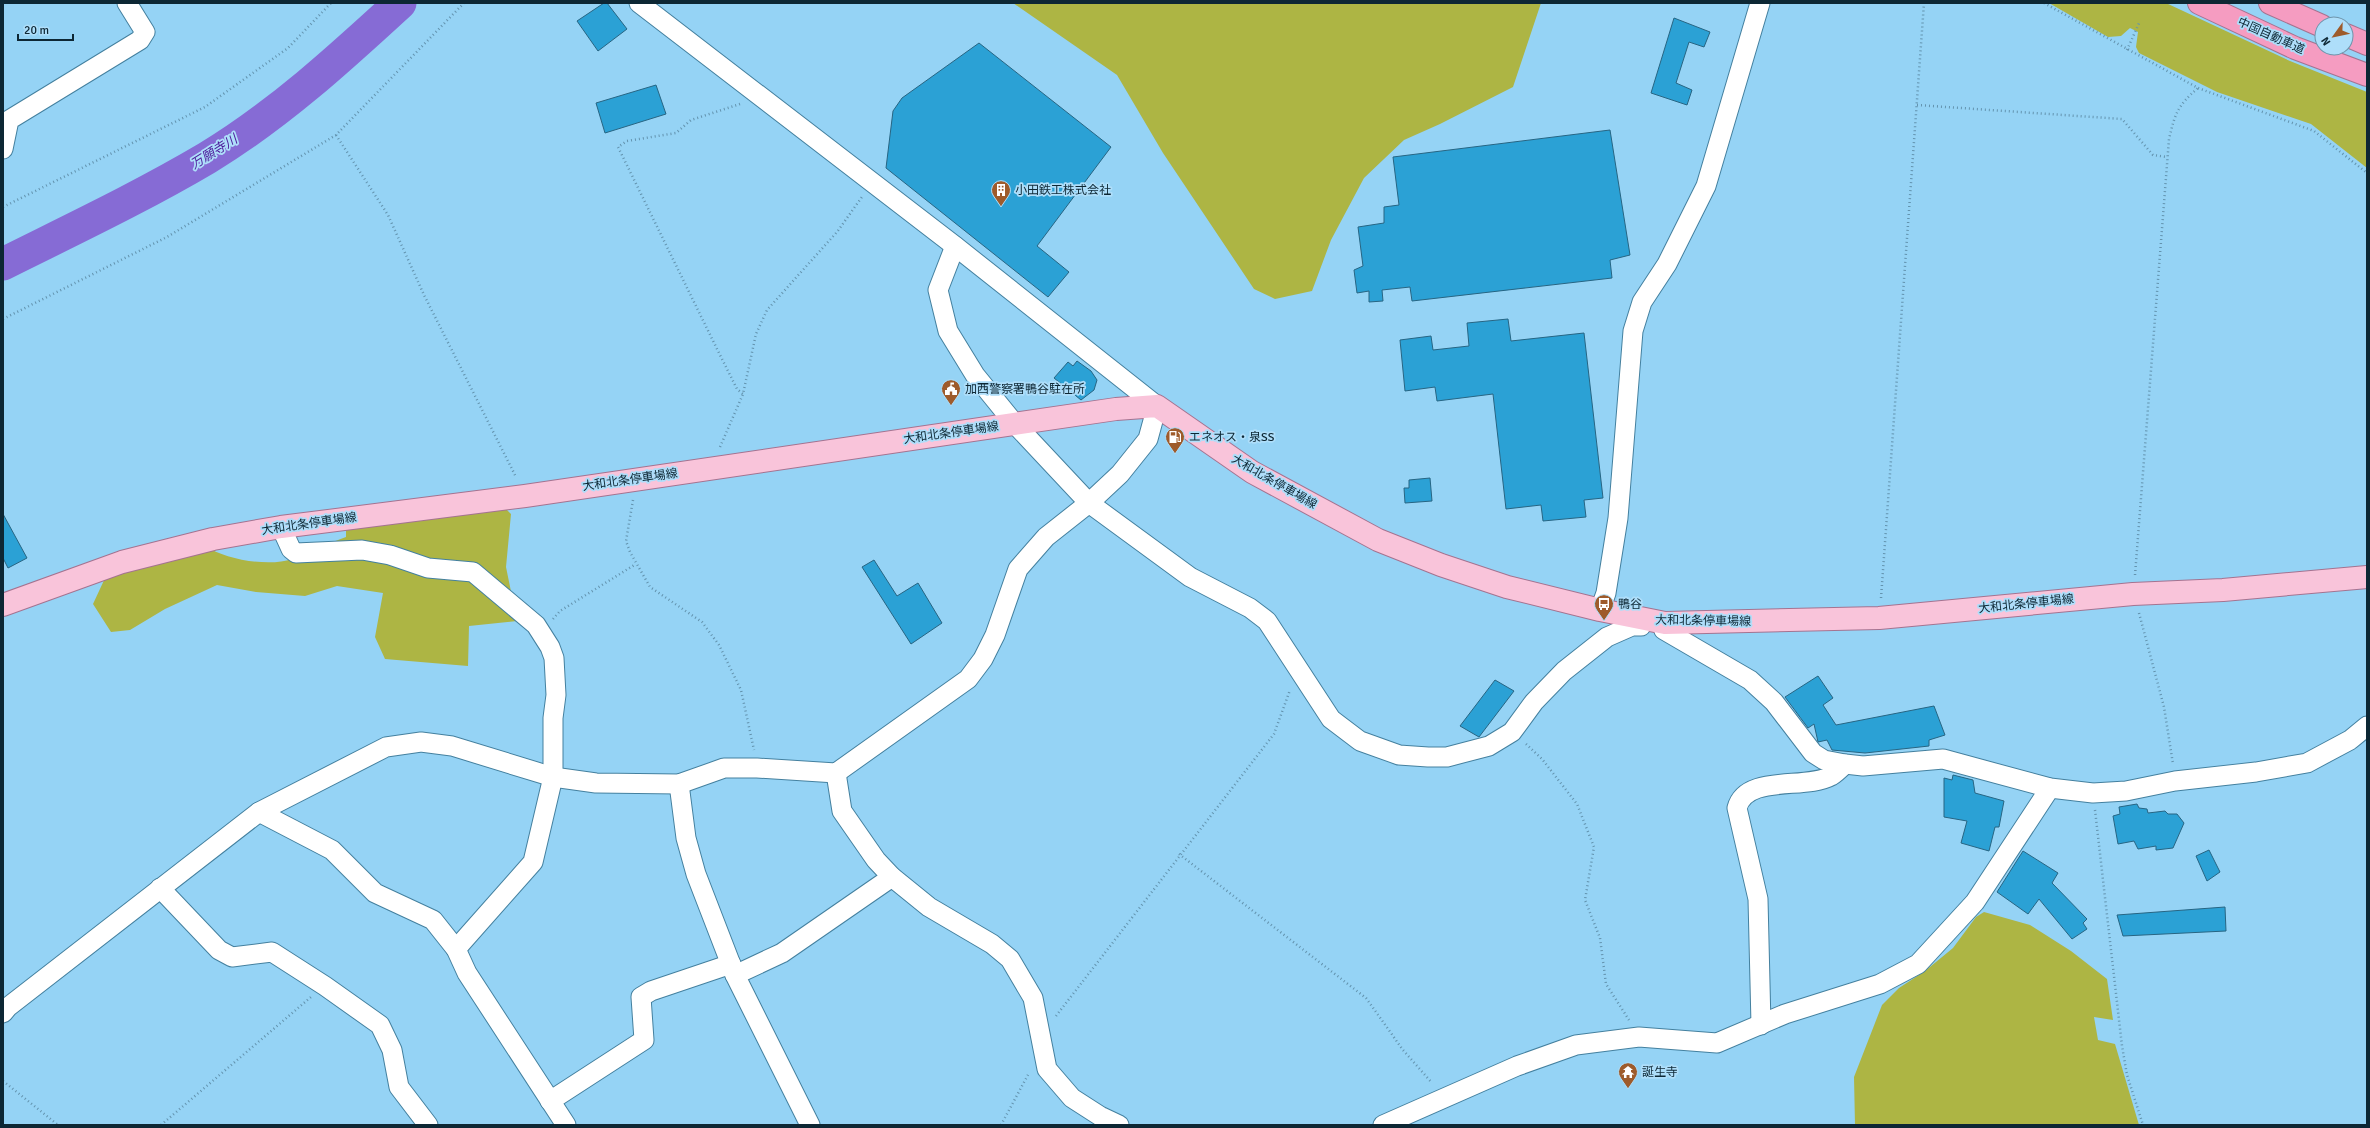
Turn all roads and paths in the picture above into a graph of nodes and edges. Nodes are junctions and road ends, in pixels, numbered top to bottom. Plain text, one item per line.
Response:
1 (127, 3) edge
2 (331, 3) edge
3 (464, 3) edge
4 (639, 3) edge
5 (1760, 3) edge
6 (1924, 3) edge
7 (2044, 3) edge
8 (2199, 3) edge
9 (2270, 3) edge
10 (2140, 21) dead end
11 (2314, 22) edge
12 (2354, 38) edge
13 (2367, 44) edge
14 (2128, 50) junction
15 (2367, 75) edge
16 (2198, 88) junction
17 (756, 93) junction
18 (1917, 105) junction
19 (336, 135) junction
20 (3, 149) edge
21 (2167, 157) junction
22 (2367, 173) edge
23 (872, 182) junction
24 (3, 207) edge
25 (955, 246) junction
26 (3, 319) edge
27 (743, 394) junction
28 (1157, 406) junction
29 (1014, 423) junction
30 (714, 468) junction
31 (625, 479) junction
32 (525, 496) junction
33 (1089, 503) junction
34 (281, 527) junction
35 (636, 564) junction
36 (2367, 577) edge
37 (2134, 594) junction
38 (3, 606) edge
39 (1600, 610) junction
40 (1879, 618) junction
41 (1654, 622) junction
42 (542, 633) junction
43 (1299, 668) junction
44 (2367, 726) edge
45 (1512, 732) junction
46 (1845, 764) junction
47 (757, 768) junction
48 (836, 773) junction
49 (553, 776) junction
50 (2175, 781) junction
51 (679, 784) junction
52 (2050, 788) junction
53 (2093, 793) junction
54 (260, 812) junction
55 (1180, 854) junction
56 (892, 877) junction
57 (160, 888) junction
58 (456, 949) junction
59 (733, 970) junction
60 (325, 986) junction
61 (3, 1013) edge
62 (1054, 1018) dead end
63 (1761, 1026) junction
64 (1639, 1037) junction
65 (1042, 1047) junction
66 (3, 1081) edge
67 (1445, 1099) junction
68 (550, 1101) junction
69 (58, 1125) edge
70 (160, 1125) edge
71 (428, 1125) edge
72 (566, 1125) edge
73 (810, 1125) edge
74 (1001, 1125) edge
75 (1119, 1125) edge
76 (1383, 1125) edge
77 (2143, 1125) edge

1 - 20 street
2 - 24 path
3 - 19 path
4 - 17 street
5 - 39 street
6 - 18 path
7 - 14 path
8 - 15 highway, 中国自動車道
9 - 11 highway
10 - 14 path
12 - 13 highway
14 - 16 path
16 - 21 path
16 - 22 path
17 - 23 street
17 - 27 path
18 - 21 path
18 - 40 path
19 - 26 path
19 - 32 path
21 - 37 path
23 - 25 street
23 - 27 path
25 - 28 street
25 - 29 street
27 - 30 path
28 - 29 main road, 大和北条停車場線
28 - 33 street
28 - 39 main road, 大和北条停車場線
29 - 30 main road, 大和北条停車場線
29 - 33 street
30 - 31 main road, 大和北条停車場線
31 - 32 main road, 大和北条停車場線
31 - 35 path
32 - 34 main road, 大和北条停車場線
33 - 43 street
33 - 48 street
34 - 38 main road, 大和北条停車場線
34 - 42 street
35 - 42 path
35 - 47 path
36 - 37 main road, 大和北条停車場線
37 - 40 main road, 大和北条停車場線
37 - 50 path
39 - 41 main road, 大和北条停車場線
40 - 41 main road, 大和北条停車場線
41 - 45 street
41 - 46 street
42 - 49 street
43 - 45 street
43 - 55 path
44 - 50 street
45 - 64 path
46 - 52 street
46 - 63 street
47 - 48 street
47 - 51 street
48 - 56 street
49 - 51 street
49 - 54 street
49 - 58 street
50 - 53 street
51 - 59 street
52 - 53 street
52 - 63 street
53 - 77 path
54 - 57 street
54 - 58 street
55 - 62 path
55 - 67 path
56 - 59 street
56 - 65 street
57 - 60 street
57 - 61 street
58 - 68 street
59 - 68 street
59 - 73 street
60 - 70 path
60 - 71 street
63 - 64 street
64 - 67 street
65 - 74 path
65 - 75 street
66 - 69 path
67 - 76 street
68 - 72 street

